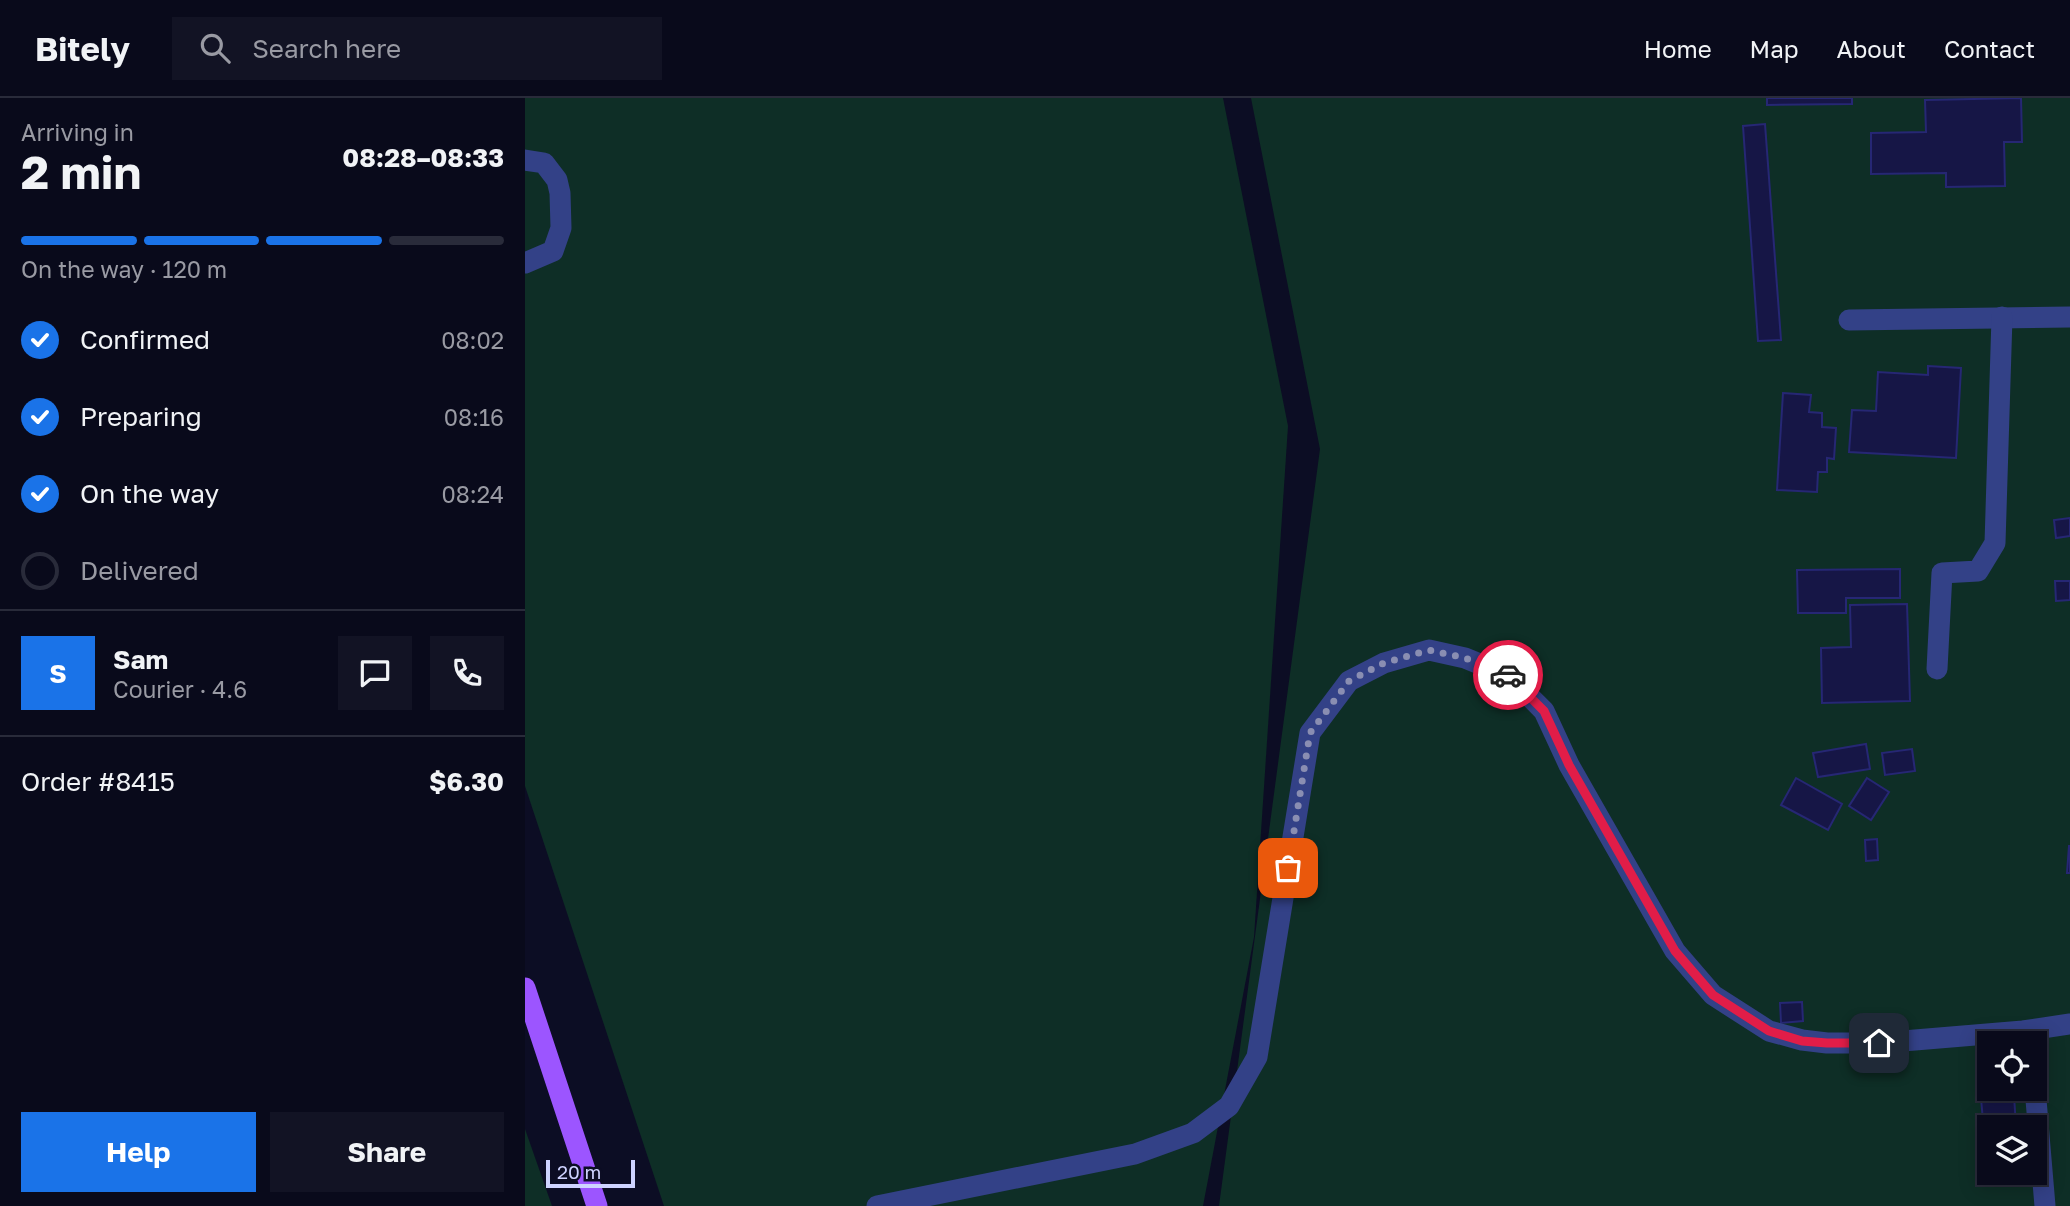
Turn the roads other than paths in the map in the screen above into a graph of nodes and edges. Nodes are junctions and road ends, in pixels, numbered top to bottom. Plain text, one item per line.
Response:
1 (525, 160) edge
2 (525, 263) edge
3 (2001, 317) junction
4 (2070, 317) edge
5 (1849, 320) dead end
6 (1937, 669) dead end
7 (526, 992) edge
8 (2070, 1024) edge
9 (2045, 1031) edge
10 (1977, 1039) edge
11 (2036, 1101) edge
12 (597, 1206) edge
13 (877, 1206) edge
14 (2045, 1206) edge

1 - 2 street
3 - 4 street
3 - 5 street
3 - 6 street
7 - 12 main road
8 - 9 street
10 - 13 street
11 - 14 street

